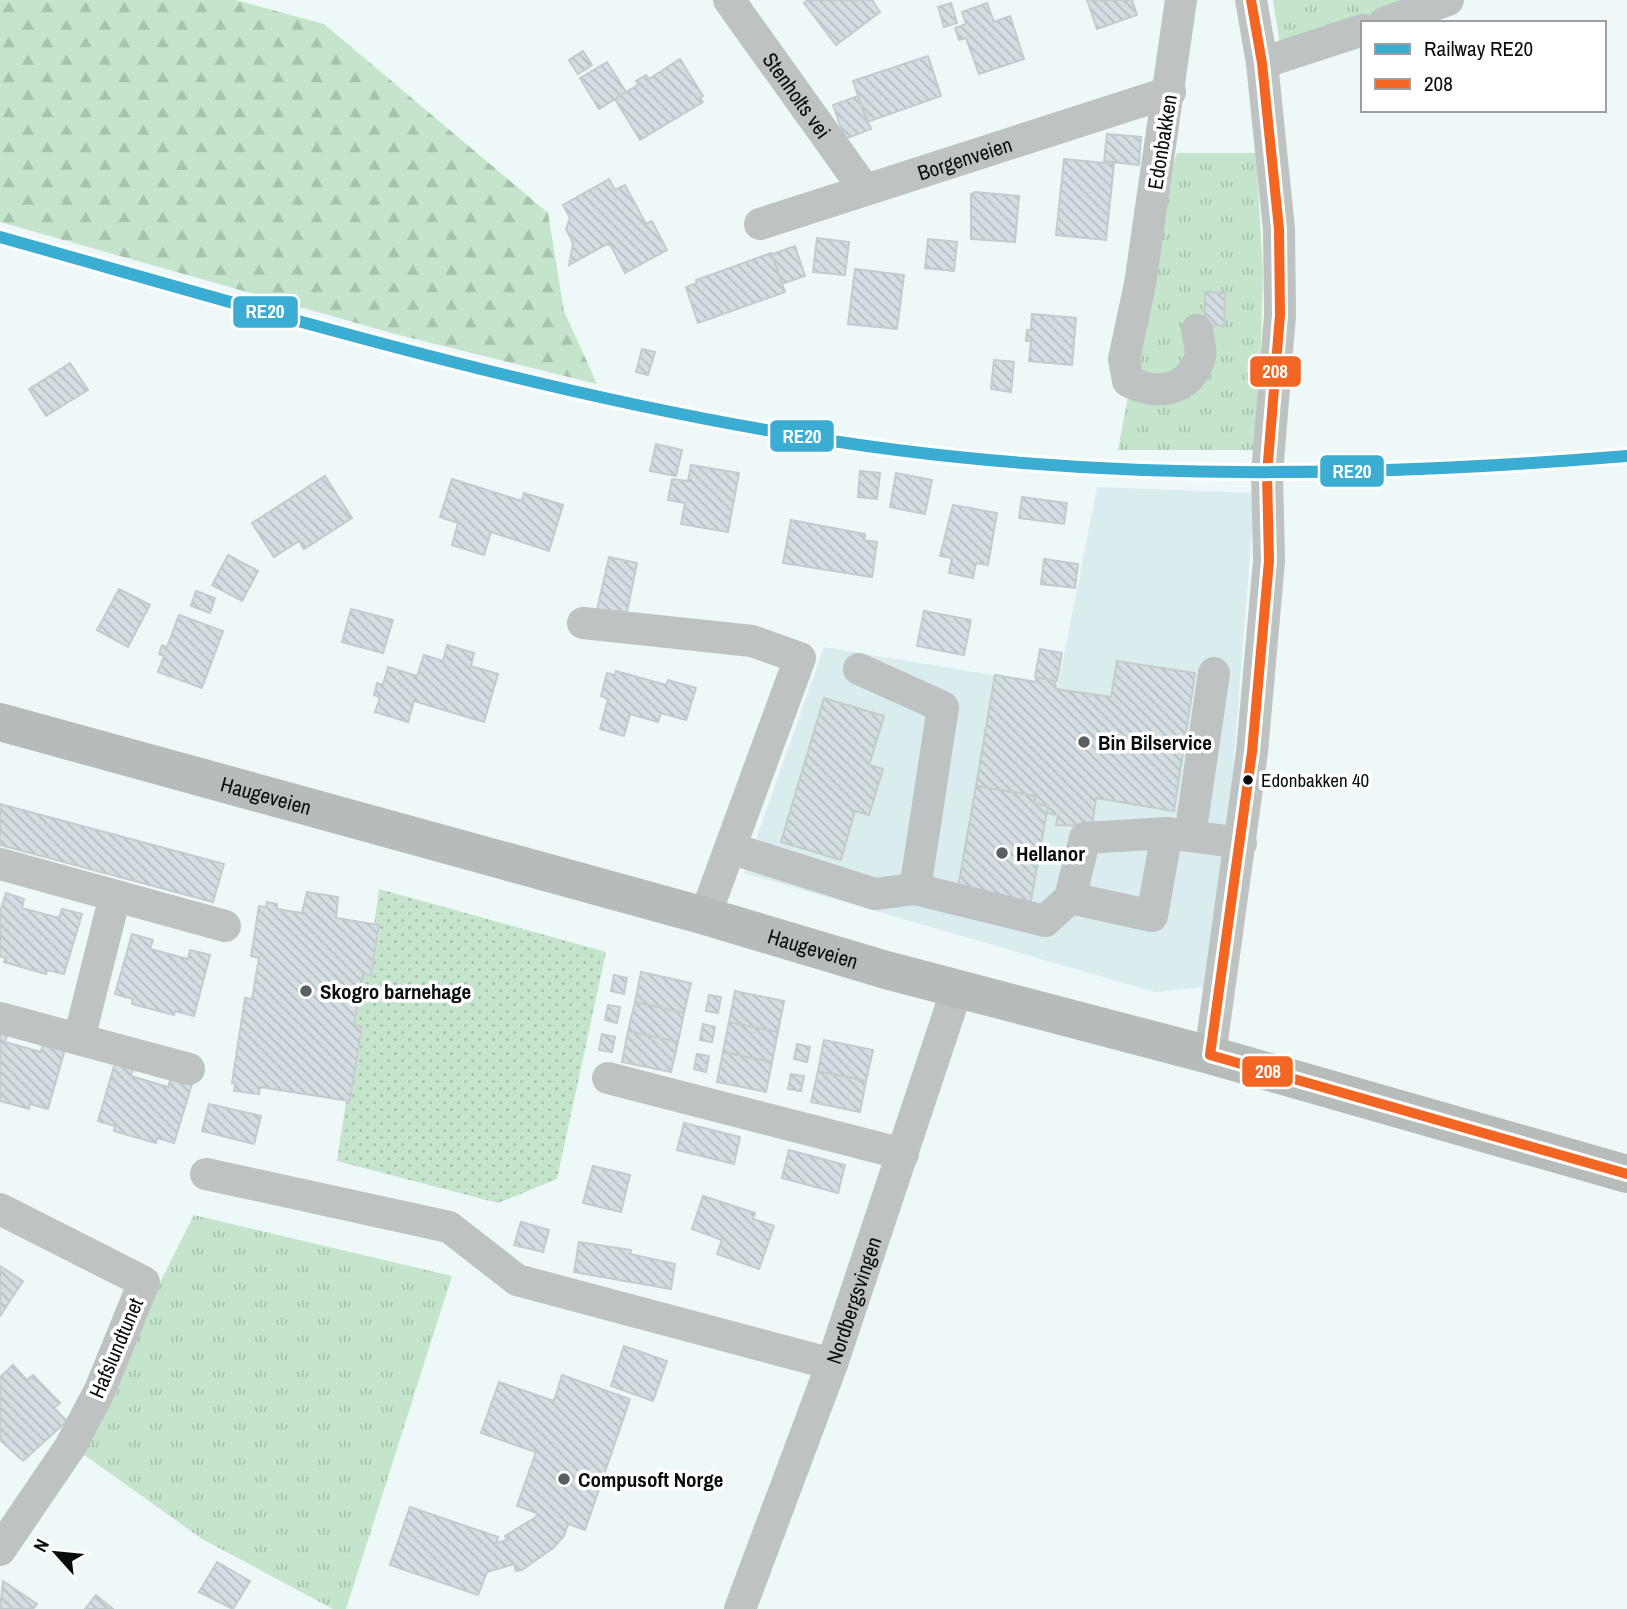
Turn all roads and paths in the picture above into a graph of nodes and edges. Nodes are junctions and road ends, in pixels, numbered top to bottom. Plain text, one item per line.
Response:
1 (729, 0) edge
2 (1181, 0) edge
3 (1251, 0) edge
4 (1448, 0) edge
5 (1390, 21) edge
6 (1361, 31) edge
7 (1262, 63) junction
8 (1170, 92) junction
9 (865, 190) junction
10 (760, 223) dead end
11 (1198, 330) dead end
12 (583, 622) dead end
13 (859, 669) dead end
14 (1214, 673) dead end
15 (0, 722) edge
16 (1179, 835) junction
17 (1241, 844) junction
18 (730, 848) junction
19 (0, 864) edge
20 (915, 889) junction
21 (115, 896) junction
22 (1070, 898) junction
23 (705, 916) junction
24 (225, 926) dead end
25 (957, 989) junction
26 (0, 1018) edge
27 (79, 1040) junction
28 (1210, 1055) junction
29 (189, 1069) dead end
30 (608, 1079) dead end
31 (903, 1154) junction
32 (206, 1174) dead end
33 (1627, 1174) edge
34 (0, 1209) edge
35 (832, 1364) junction
36 (0, 1549) edge
37 (740, 1609) edge

1 - 9 street, Stenholts vei
2 - 8 street, Edonbakken
3 - 7 street
4 - 5 street
6 - 7 street
7 - 17 street
8 - 9 street, Borgenveien
8 - 11 street, Edonbakken
9 - 10 street, Borgenveien
12 - 18 street
13 - 20 street
14 - 16 street
15 - 23 main road, Haugeveien
16 - 17 street
16 - 22 street
16 - 22 street
17 - 28 street
18 - 20 street
18 - 23 street
19 - 21 street
20 - 22 street
21 - 24 street
21 - 27 street
23 - 25 main road, Haugeveien
25 - 28 main road, Haugeveien
25 - 31 street, Nordbergsvingen
26 - 27 street
27 - 29 street
28 - 33 main road, Haugeveien
30 - 31 street
31 - 35 street, Nordbergsvingen
32 - 35 street
34 - 36 street, Hafslundtunet
35 - 37 street, Nordbergsvingen

